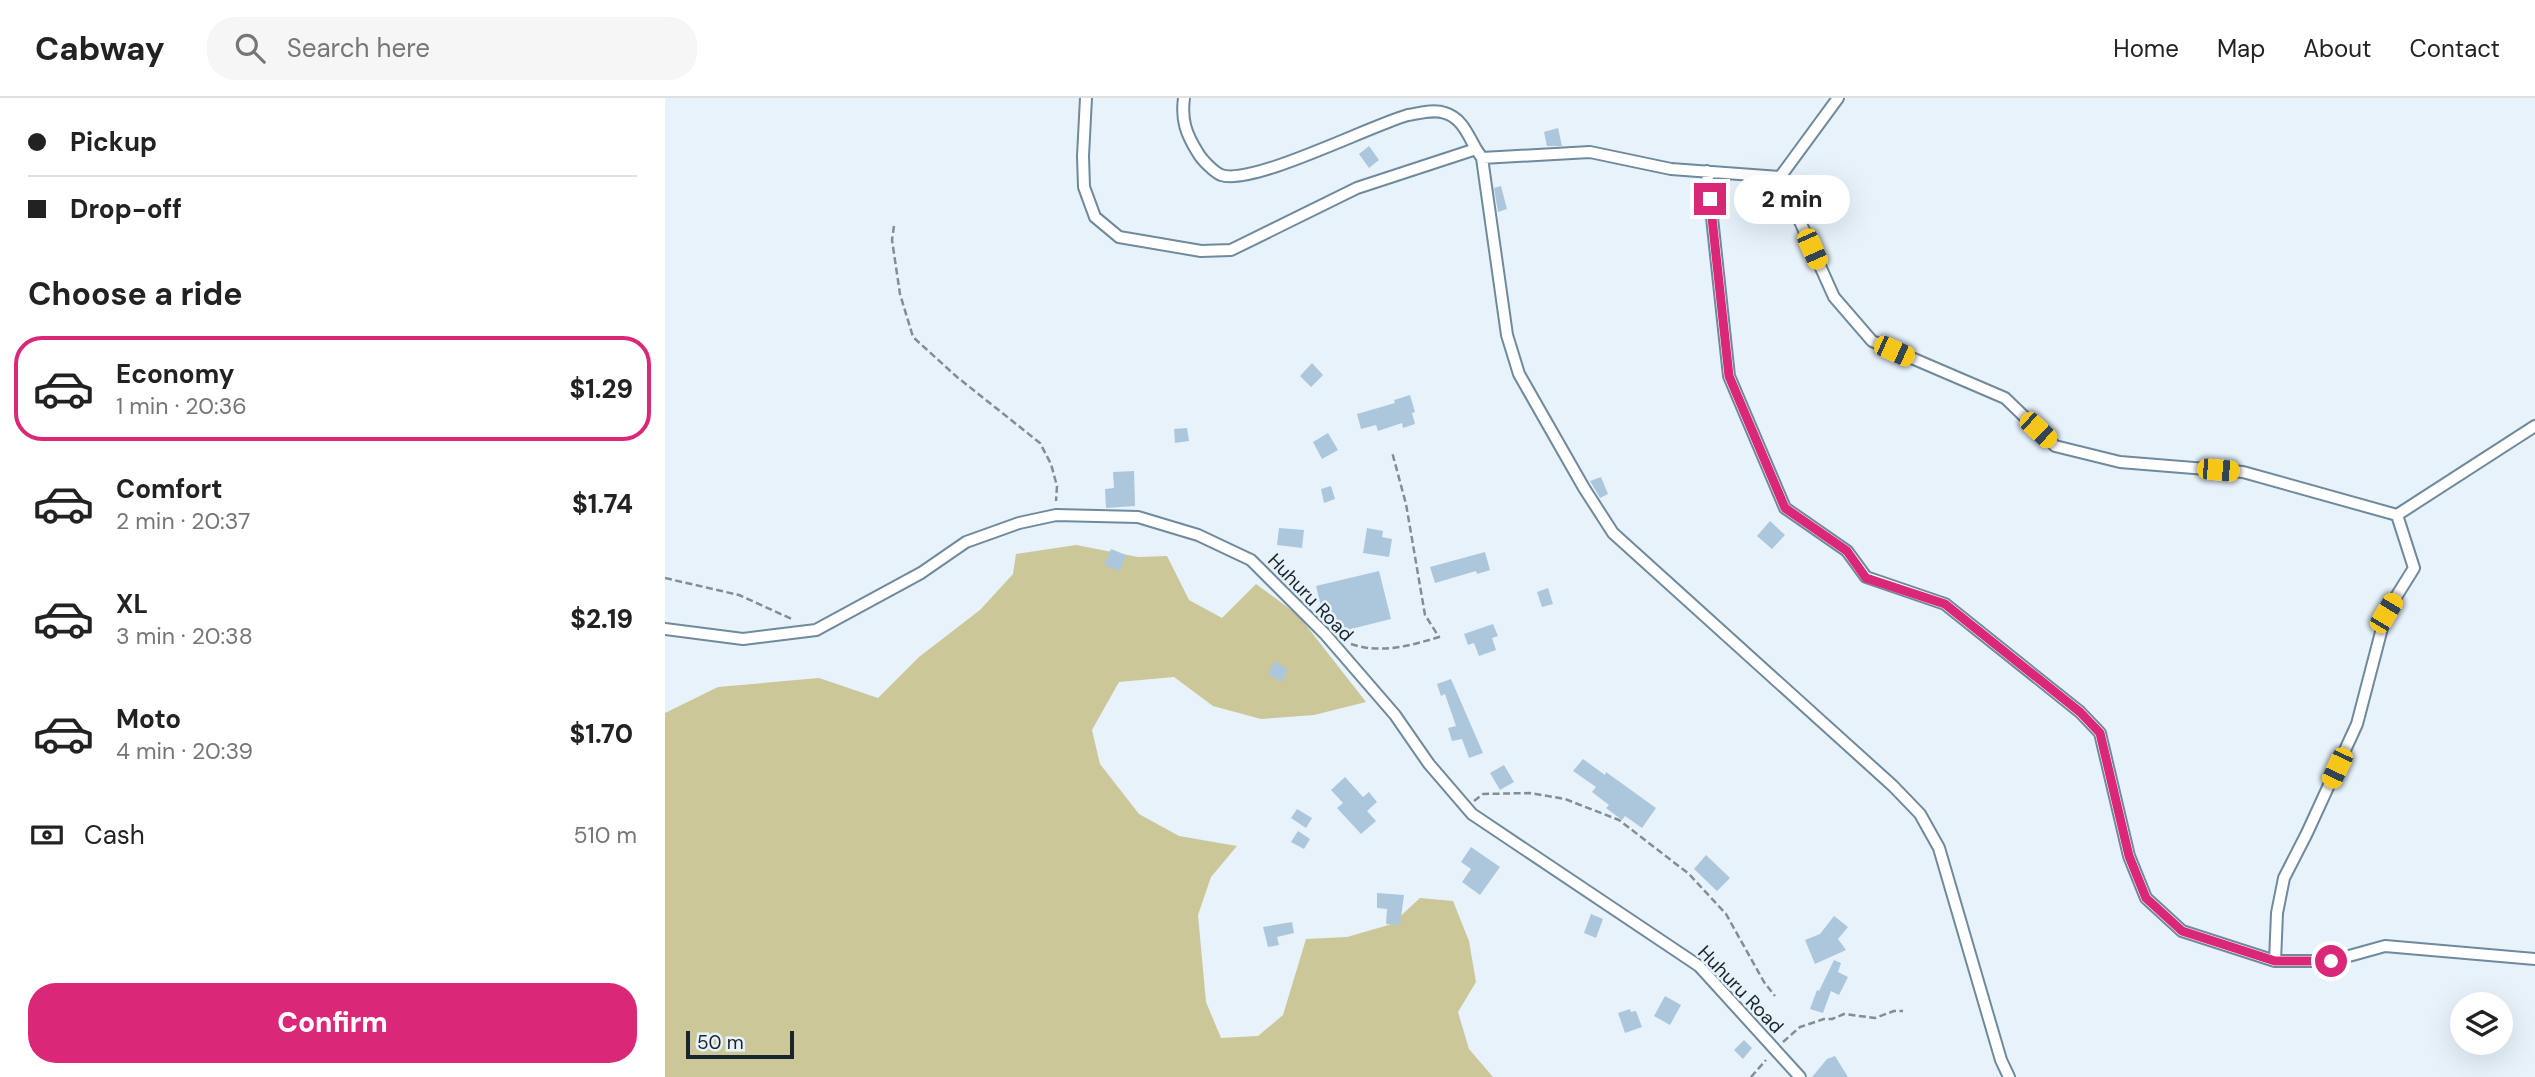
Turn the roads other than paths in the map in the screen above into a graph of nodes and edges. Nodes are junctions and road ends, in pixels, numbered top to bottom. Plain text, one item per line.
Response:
1 (1086, 98) edge
2 (1184, 98) edge
3 (1838, 98) edge
4 (1479, 153) junction
5 (1707, 171) junction
6 (1780, 177) junction
7 (2535, 426) edge
8 (2397, 515) junction
9 (665, 629) edge
10 (2535, 959) edge
11 (2275, 961) junction
12 (1800, 1077) edge
13 (2009, 1077) edge

1 - 4 street
2 - 4 street
3 - 6 street
4 - 5 street
4 - 13 street
5 - 6 street
5 - 11 street
6 - 8 street
7 - 8 street
8 - 11 street
9 - 12 street, Huhuru Road
10 - 11 street

